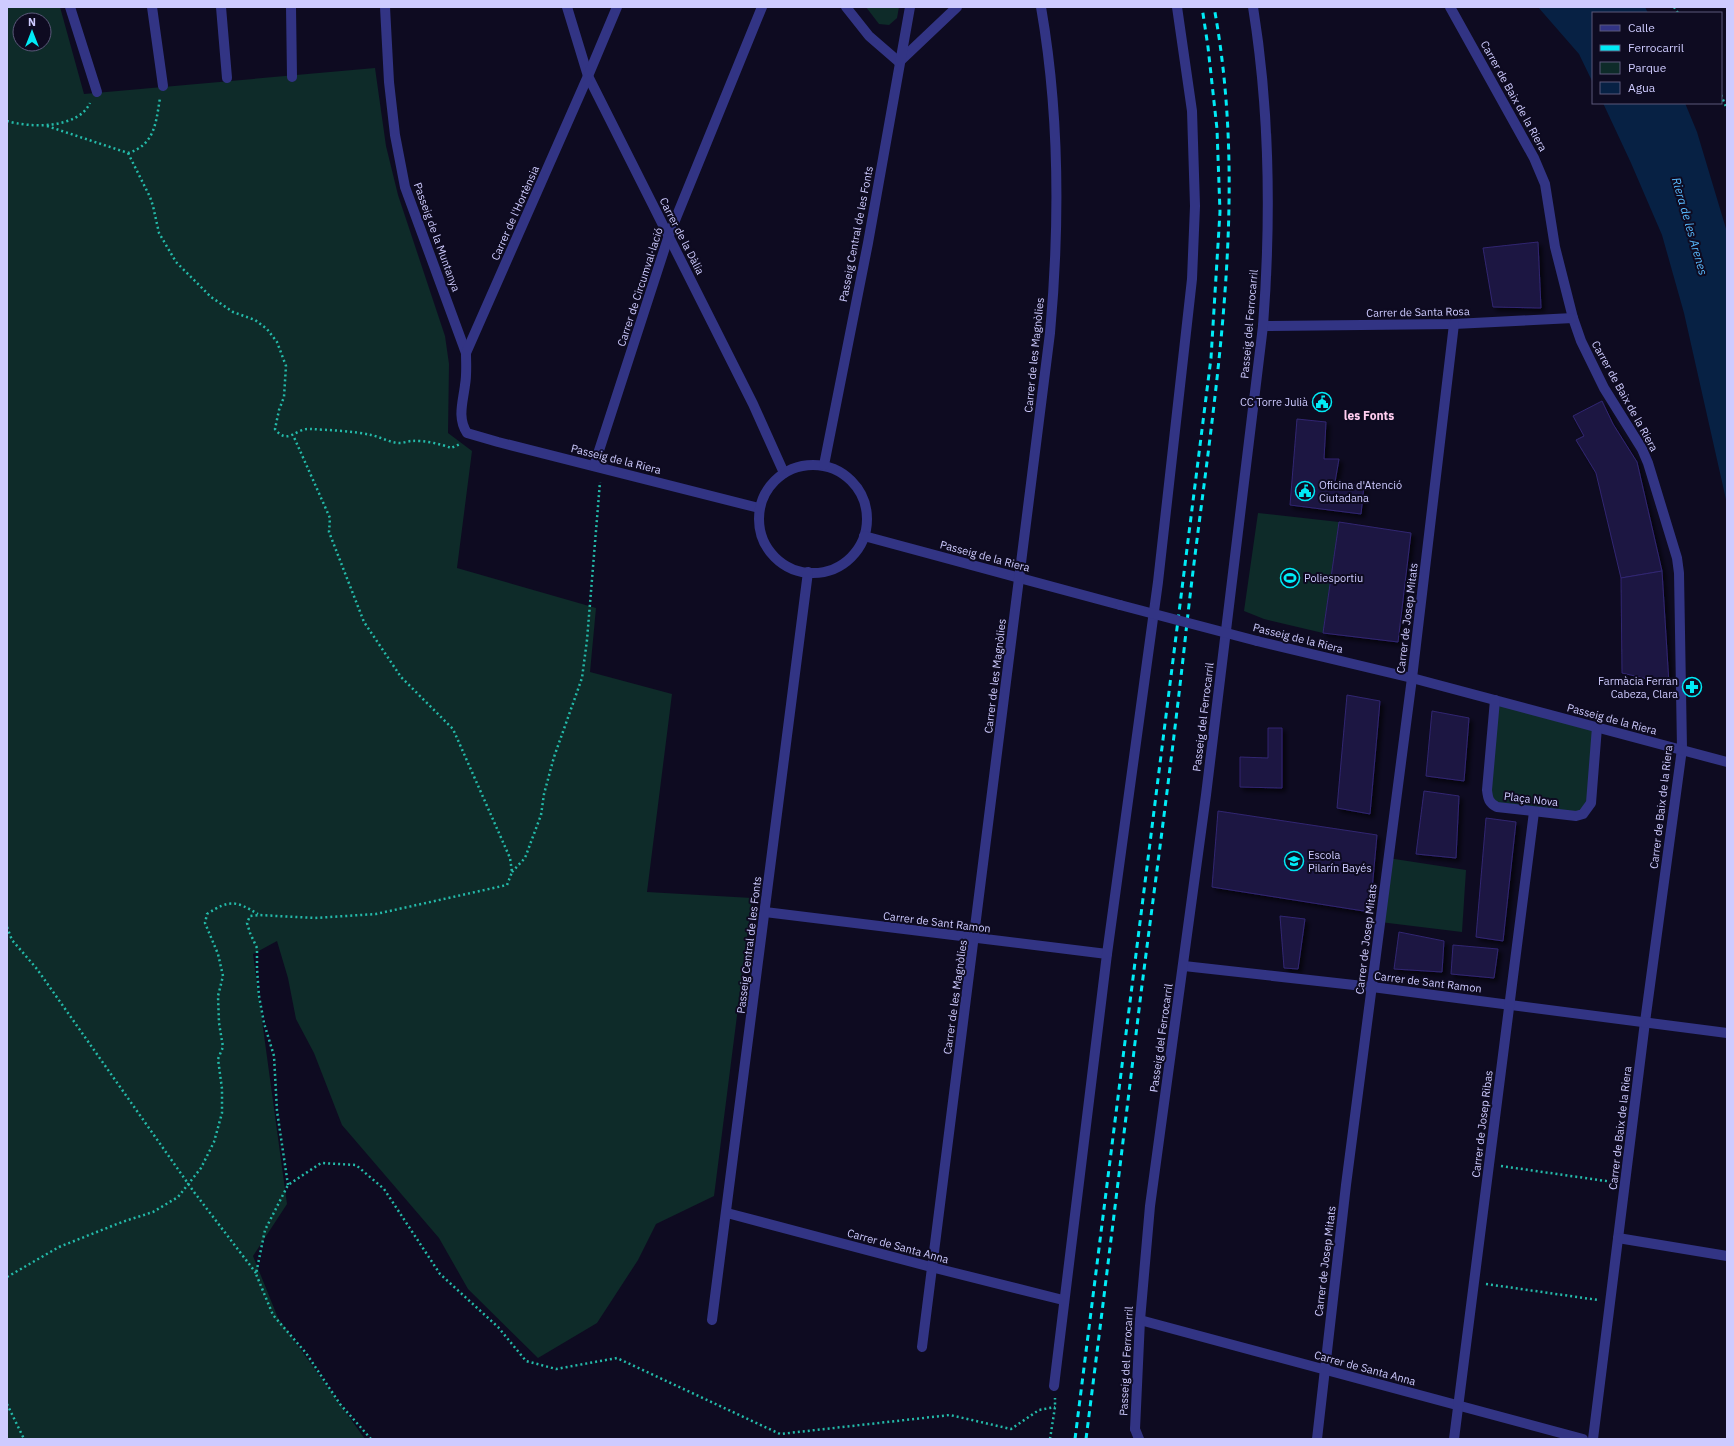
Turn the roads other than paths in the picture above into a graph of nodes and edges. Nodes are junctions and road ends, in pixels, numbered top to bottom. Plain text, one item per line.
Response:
1 (70, 7) edge
2 (152, 7) edge
3 (221, 7) edge
4 (291, 7) edge
5 (385, 7) edge
6 (567, 7) edge
7 (617, 7) edge
8 (762, 7) edge
9 (846, 7) edge
10 (910, 7) edge
11 (957, 7) edge
12 (1041, 7) edge
13 (1177, 7) edge
14 (1253, 7) edge
15 (1450, 7) edge
16 (899, 62) junction
17 (588, 76) junction
18 (292, 77) dead end
19 (227, 78) dead end
20 (163, 86) road end
21 (97, 92) road end
22 (669, 235) junction
23 (1572, 318) junction
24 (1454, 324) junction
25 (1263, 326) junction
26 (466, 353) junction
27 (467, 433) joint
28 (824, 465) junction
29 (597, 467) junction
30 (784, 472) junction
31 (760, 508) junction
32 (864, 536) junction
33 (808, 572) junction
34 (1020, 577) junction
35 (1412, 678) junction
36 (1496, 700) junction
37 (1597, 727) junction
38 (1682, 749) junction
39 (1727, 762) edge
40 (1534, 812) junction
41 (765, 912) junction
42 (975, 939) junction
43 (1107, 954) junction
44 (1184, 966) junction
45 (1372, 987) junction
46 (1509, 1004) junction
47 (1645, 1022) junction
48 (1727, 1033) edge
49 (727, 1213) junction
50 (1618, 1238) junction
51 (1727, 1256) edge
52 (931, 1267) junction
53 (1064, 1300) junction
54 (712, 1320) dead end
55 (1140, 1320) junction
56 (922, 1347) dead end
57 (1325, 1370) junction
58 (1054, 1386) road end
59 (1458, 1405) junction
60 (1137, 1434) edge
61 (1317, 1439) edge
62 (1454, 1439) edge
63 (1583, 1439) edge
64 (1593, 1439) edge

1 - 21 street
2 - 20 street
3 - 19 street
4 - 18 street
5 - 26 street, Passeig de la Muntanya
6 - 17 street, Carrer de la Dàlia
7 - 17 street, Carrer de l'Hortènsia
8 - 22 street, Carrer de Circumval·lació
9 - 16 street
10 - 16 street, Passeig Central de les Fonts
11 - 16 street
12 - 34 street, Carrer de les Magnòlies
13 - 43 street
14 - 25 street, Passeig del Ferrocarril
15 - 23 street, Carrer de Baix de la Riera
16 - 28 street, Passeig Central de les Fonts
17 - 22 street, Carrer de la Dàlia
17 - 26 street, Carrer de l'Hortènsia
22 - 29 street, Carrer de Circumval·lació
22 - 30 street, Carrer de la Dàlia
23 - 24 street, Carrer de Santa Rosa
23 - 38 street, Carrer de Baix de la Riera
24 - 25 street, Carrer de Santa Rosa
24 - 35 street, Carrer de Josep Mitats
25 - 44 street, Passeig del Ferrocarril
26 - 27 street, Carrer de l'Hortènsia
27 - 29 street, Passeig de la Riera
28 - 30 street
28 - 32 street
29 - 31 street, Passeig de la Riera
30 - 31 street
31 - 33 street
32 - 33 street
32 - 34 street, Passeig de la Riera
33 - 41 street, Passeig Central de les Fonts
34 - 35 street, Passeig de la Riera, bridge
34 - 42 street, Carrer de les Magnòlies
35 - 36 street, Passeig de la Riera
35 - 45 street, Carrer de Josep Mitats
36 - 37 street, Passeig de la Riera
36 - 40 street, Plaça Nova
37 - 38 street, Passeig de la Riera
37 - 40 street, Plaça Nova
38 - 39 street, Passeig de la Riera
38 - 47 street, Carrer de Baix de la Riera
40 - 46 street, Carrer de Josep Ribas
41 - 42 street, Carrer de Sant Ramon
41 - 49 street, Passeig Central de les Fonts
42 - 43 street, Carrer de Sant Ramon
42 - 52 street, Carrer de les Magnòlies
43 - 53 street
44 - 45 street, Carrer de Sant Ramon
44 - 55 street, Passeig del Ferrocarril
45 - 46 street, Carrer de Sant Ramon
45 - 57 street, Carrer de Josep Mitats
46 - 47 street, Carrer de Sant Ramon
46 - 59 street, Carrer de Josep Ribas
47 - 48 street, Carrer de Sant Ramon
47 - 50 street, Carrer de Baix de la Riera
49 - 52 street, Carrer de Santa Anna
49 - 54 street, Passeig Central de les Fonts
50 - 51 street
50 - 64 street, Carrer de Baix de la Riera
52 - 53 street, Carrer de Santa Anna
52 - 56 street, Carrer de les Magnòlies
53 - 58 street
55 - 57 street, Carrer de Santa Anna
55 - 60 street, Passeig del Ferrocarril
57 - 59 street, Carrer de Santa Anna
57 - 61 street, Carrer de Josep Mitats
59 - 62 street, Carrer de Josep Ribas
59 - 63 street, Carrer de Santa Anna

